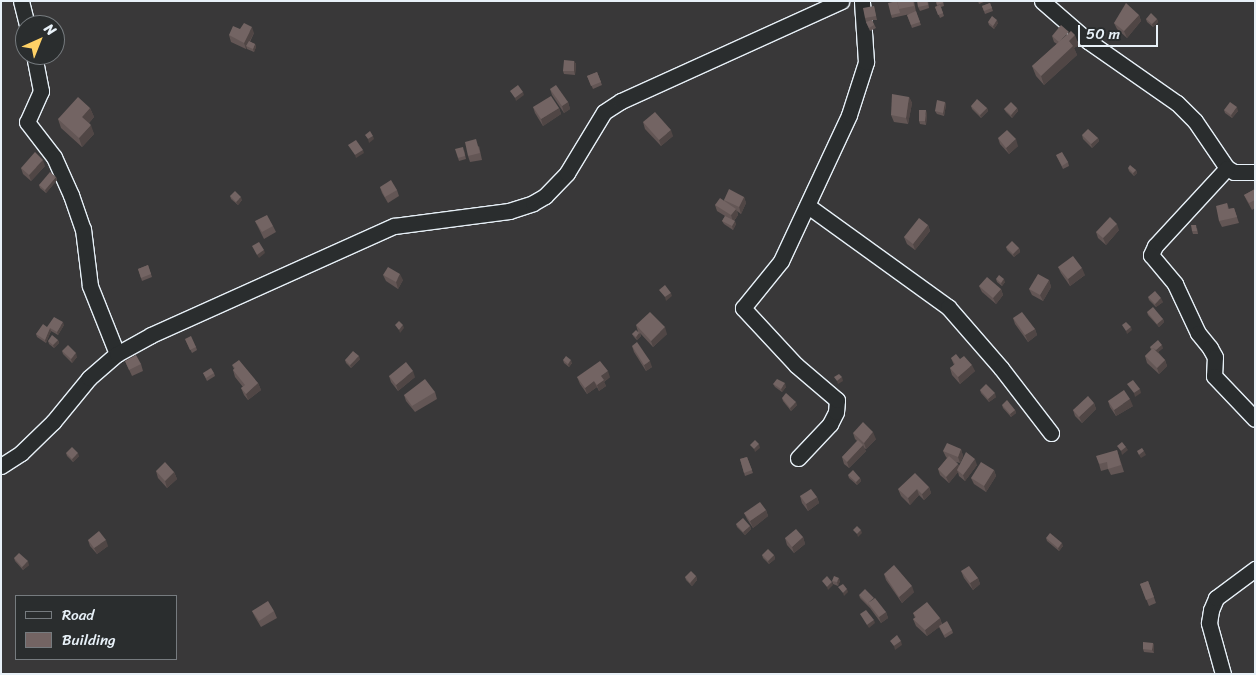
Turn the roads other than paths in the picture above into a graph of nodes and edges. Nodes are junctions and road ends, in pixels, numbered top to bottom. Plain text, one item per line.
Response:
1 (21, 1) edge
2 (841, 1) edge
3 (862, 1) edge
4 (1042, 1) edge
5 (24, 15) edge
6 (36, 65) edge
7 (1227, 168) junction
8 (1255, 172) edge
9 (808, 206) junction
10 (117, 354) junction
11 (1255, 419) edge
12 (1051, 433) dead end
13 (798, 458) dead end
14 (1, 466) edge
15 (1255, 569) edge
16 (1223, 674) edge

1 - 5 street
2 - 10 street
3 - 9 street
4 - 7 street
6 - 10 street
7 - 8 street
7 - 11 street
9 - 12 street
9 - 13 street
10 - 14 street
15 - 16 street

